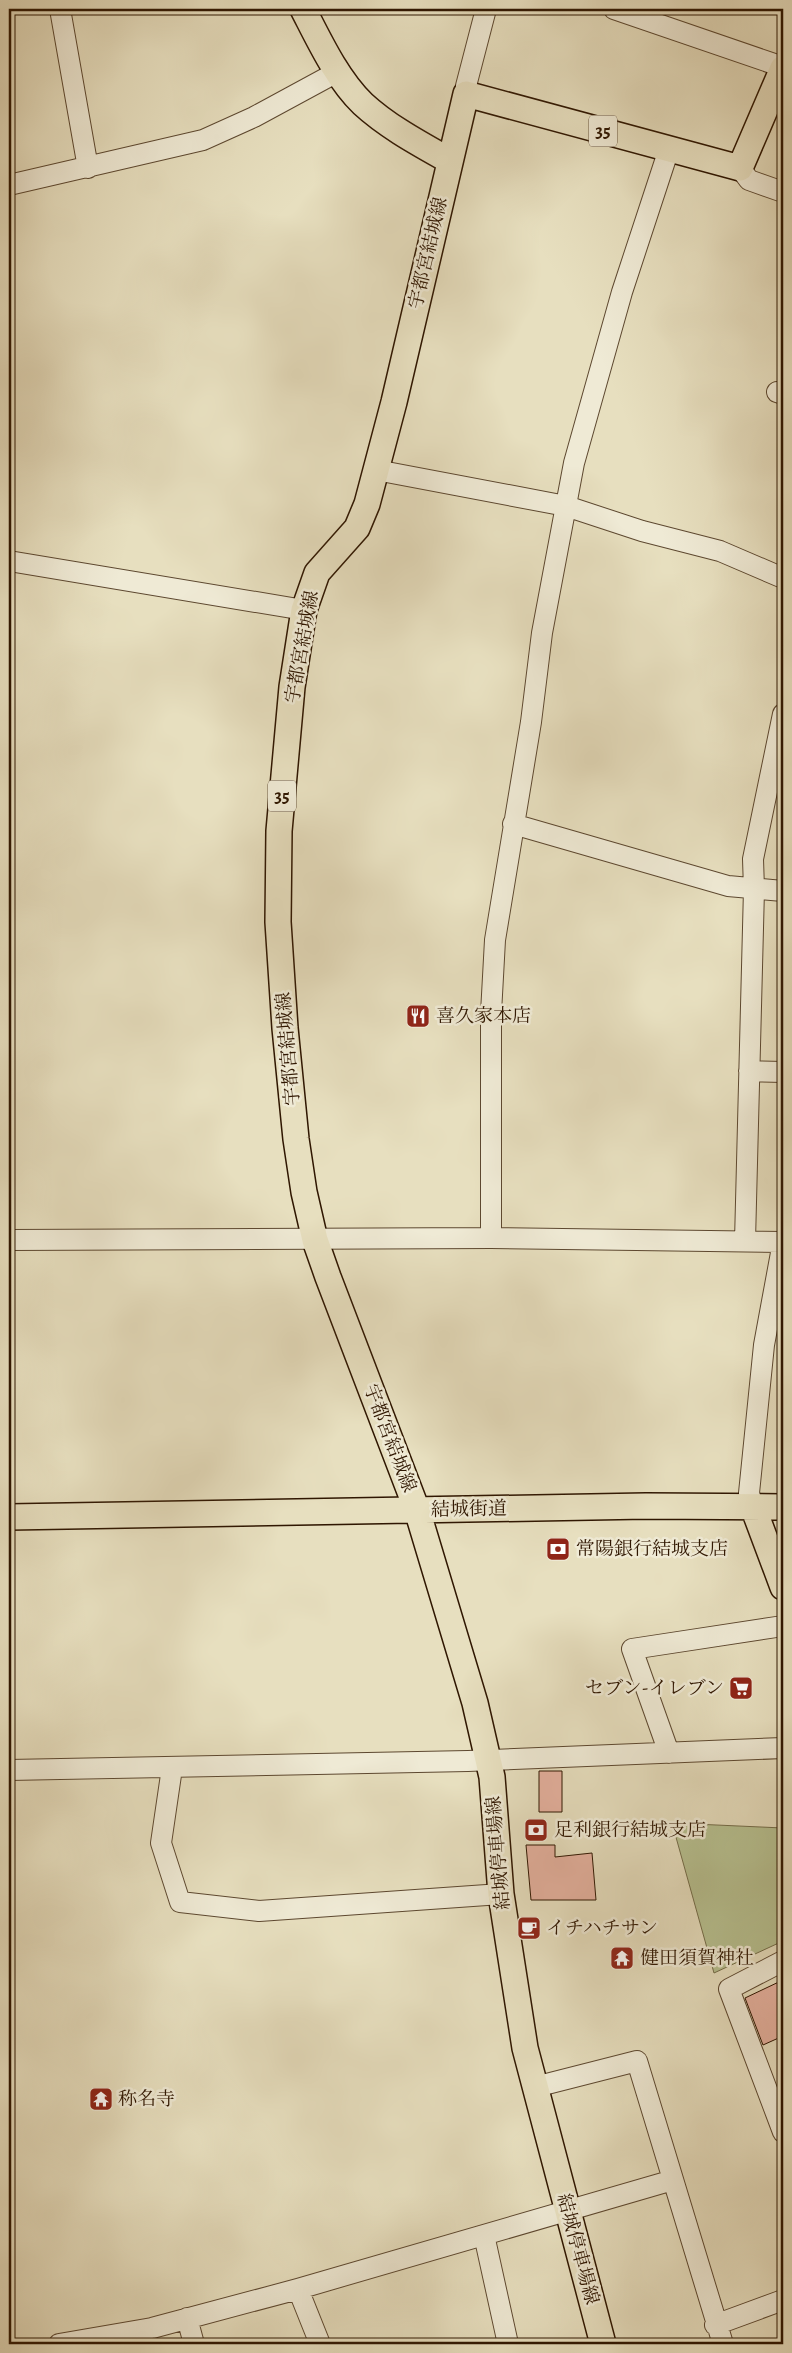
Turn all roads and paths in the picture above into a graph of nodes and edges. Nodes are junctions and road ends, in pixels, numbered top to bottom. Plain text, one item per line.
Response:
1 (60, 9) edge
2 (303, 9) edge
3 (486, 9) edge
4 (614, 9) edge
5 (783, 67) edge
6 (339, 70) junction
7 (466, 94) junction
8 (668, 149) junction
9 (450, 161) junction
10 (88, 168) junction
11 (740, 168) junction
12 (9, 185) edge
13 (783, 192) edge
14 (376, 470) junction
15 (566, 506) junction
16 (9, 561) edge
17 (783, 578) edge
18 (304, 610) junction
19 (783, 714) edge
20 (513, 824) junction
21 (754, 889) junction
22 (783, 890) edge
23 (749, 1071) junction
24 (783, 1072) edge
25 (491, 1238) junction
26 (9, 1240) edge
27 (315, 1240) junction
28 (745, 1241) junction
29 (783, 1242) edge
30 (753, 1507) junction
31 (783, 1507) edge
32 (417, 1510) junction
33 (9, 1517) edge
34 (783, 1587) edge
35 (783, 1626) edge
36 (783, 1748) edge
37 (669, 1753) junction
38 (489, 1760) junction
39 (172, 1768) junction
40 (9, 1770) edge
41 (501, 1894) junction
42 (783, 1961) edge
43 (535, 2087) junction
44 (783, 2132) edge
45 (673, 2180) junction
46 (568, 2209) junction
47 (484, 2234) junction
48 (298, 2289) junction
49 (783, 2300) edge
50 (187, 2318) junction
51 (715, 2325) junction
52 (60, 2344) edge
53 (194, 2344) edge
54 (320, 2344) edge
55 (508, 2344) edge
56 (603, 2344) edge
57 (723, 2344) edge

1 - 10 street
2 - 6 main road
3 - 7 street
4 - 5 street
5 - 11 main road
6 - 9 main road
6 - 10 street
7 - 8 main road, 35
7 - 9 main road, 宇都宮結城線 / 35
8 - 11 main road, 35
8 - 15 street
9 - 14 main road, 宇都宮結城線 / 35
10 - 12 street
11 - 13 street
14 - 15 street
14 - 18 main road, 宇都宮結城線 / 35
15 - 17 street
15 - 20 street
16 - 18 street
18 - 27 main road, 宇都宮結城線 / 35
19 - 21 street
20 - 21 street
20 - 25 street
21 - 22 street
21 - 23 street
23 - 24 street
23 - 28 street
25 - 27 street
25 - 28 street
26 - 27 street
27 - 32 main road, 宇都宮結城線 / 35
28 - 29 street
29 - 30 street
30 - 31 main road, 結城街道
30 - 32 main road, 結城街道
30 - 34 main road
32 - 33 main road, 結城街道
32 - 38 main road, 結城停車場線
35 - 37 street
36 - 37 street
37 - 38 street
38 - 39 street
38 - 41 main road, 結城停車場線
39 - 40 street
39 - 41 street
41 - 43 main road, 結城停車場線
42 - 44 street
43 - 45 street
43 - 46 main road, 結城停車場線
45 - 46 street
45 - 51 street
46 - 47 street
46 - 56 main road, 結城停車場線
47 - 48 street
47 - 55 street
48 - 50 street
48 - 54 street
49 - 51 street
50 - 52 street
50 - 53 street
51 - 57 street

